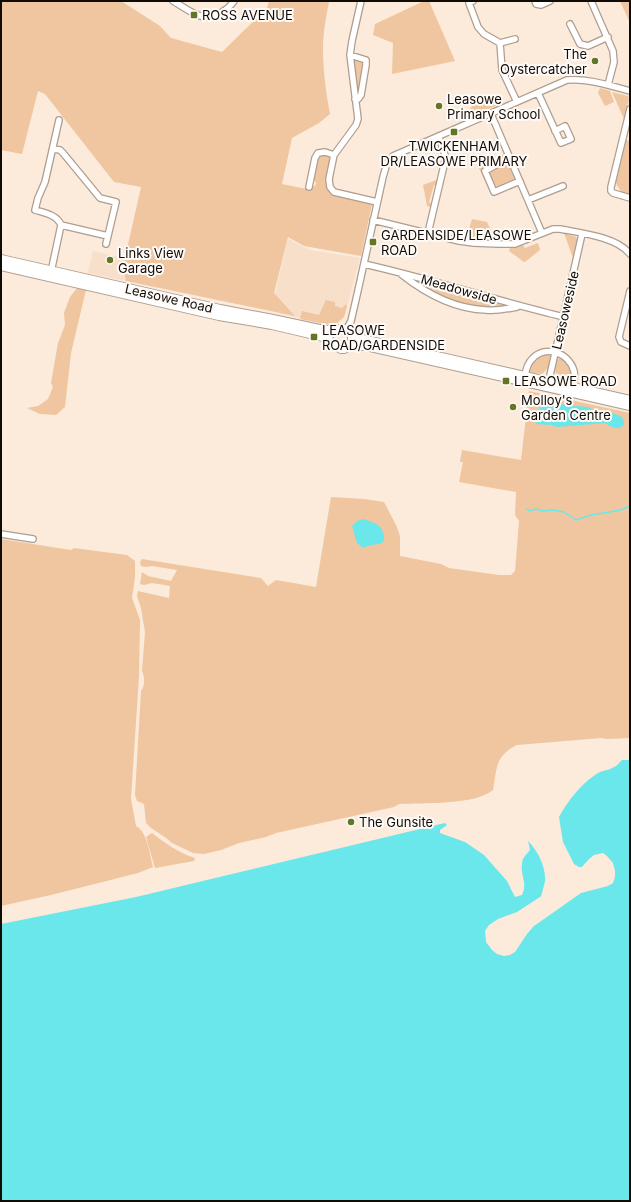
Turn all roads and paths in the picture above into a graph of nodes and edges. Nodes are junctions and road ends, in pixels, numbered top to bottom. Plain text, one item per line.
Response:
1 (173, 1) edge
2 (234, 1) edge
3 (360, 1) edge
4 (472, 1) edge
5 (535, 1) edge
6 (550, 1) edge
7 (591, 1) edge
8 (570, 24) dead end
9 (608, 37) junction
10 (515, 39) dead end
11 (500, 43) junction
12 (350, 55) junction
13 (608, 85) junction
14 (630, 91) edge
15 (538, 93) junction
16 (355, 100) junction
17 (517, 102) junction
18 (630, 110) edge
19 (491, 114) junction
20 (59, 120) dead end
21 (555, 131) dead end
22 (439, 137) junction
23 (53, 149) junction
24 (334, 155) junction
25 (510, 157) junction
26 (520, 181) junction
27 (563, 186) dead end
28 (309, 187) dead end
29 (630, 198) edge
30 (528, 200) junction
31 (377, 202) junction
32 (374, 220) junction
33 (61, 226) junction
34 (542, 233) junction
35 (428, 234) junction
36 (582, 234) junction
37 (108, 236) junction
38 (106, 244) dead end
39 (629, 252) edge
40 (1, 259) edge
41 (364, 264) junction
42 (1, 266) edge
43 (399, 272) junction
44 (50, 274) junction
45 (630, 290) edge
46 (519, 307) junction
47 (564, 317) junction
48 (345, 332) junction
49 (334, 343) junction
50 (349, 346) junction
51 (630, 346) edge
52 (555, 352) junction
53 (525, 376) junction
54 (548, 384) junction
55 (573, 386) junction
56 (630, 400) edge
57 (630, 406) edge
58 (1, 534) edge
59 (33, 539) dead end

1 - 2 street
3 - 12 street
4 - 11 street
5 - 6 street
7 - 9 street
8 - 9 street
9 - 13 street
10 - 11 street
11 - 17 street
12 - 16 street
12 - 16 street
13 - 14 street
13 - 15 street
15 - 17 street
15 - 21 street
16 - 24 street
17 - 19 street
18 - 29 street
19 - 22 street
19 - 25 street
20 - 23 street
22 - 31 street
22 - 35 street
23 - 33 street
23 - 37 street
24 - 28 street
24 - 31 street
25 - 26 street
25 - 26 street
26 - 30 street
27 - 30 street
30 - 34 street
31 - 32 street
32 - 35 street
32 - 41 street
33 - 37 street
33 - 44 street
34 - 35 street
34 - 36 street
36 - 39 street
36 - 47 street, Leasoweside
37 - 38 street
40 - 44 main road, Leasowe Road
41 - 43 street, Meadowside
41 - 48 street
42 - 44 main road, Leasowe Road
43 - 46 street, Meadowside
43 - 46 street, Meadowside
44 - 48 main road, Leasowe Road
44 - 49 main road, Leasowe Road
45 - 51 street
46 - 47 street, Meadowside
47 - 52 street, Leasoweside
48 - 49 main road
48 - 50 main road
48 - 53 main road, Leasowe Road
49 - 50 main road
50 - 54 main road, Leasowe Road
52 - 53 street
52 - 54 street, Leasoweside
52 - 55 street
53 - 54 main road, Leasowe Road
54 - 55 main road, Leasowe Road
54 - 57 main road, Leasowe Road
55 - 56 main road, Leasowe Road
58 - 59 street

